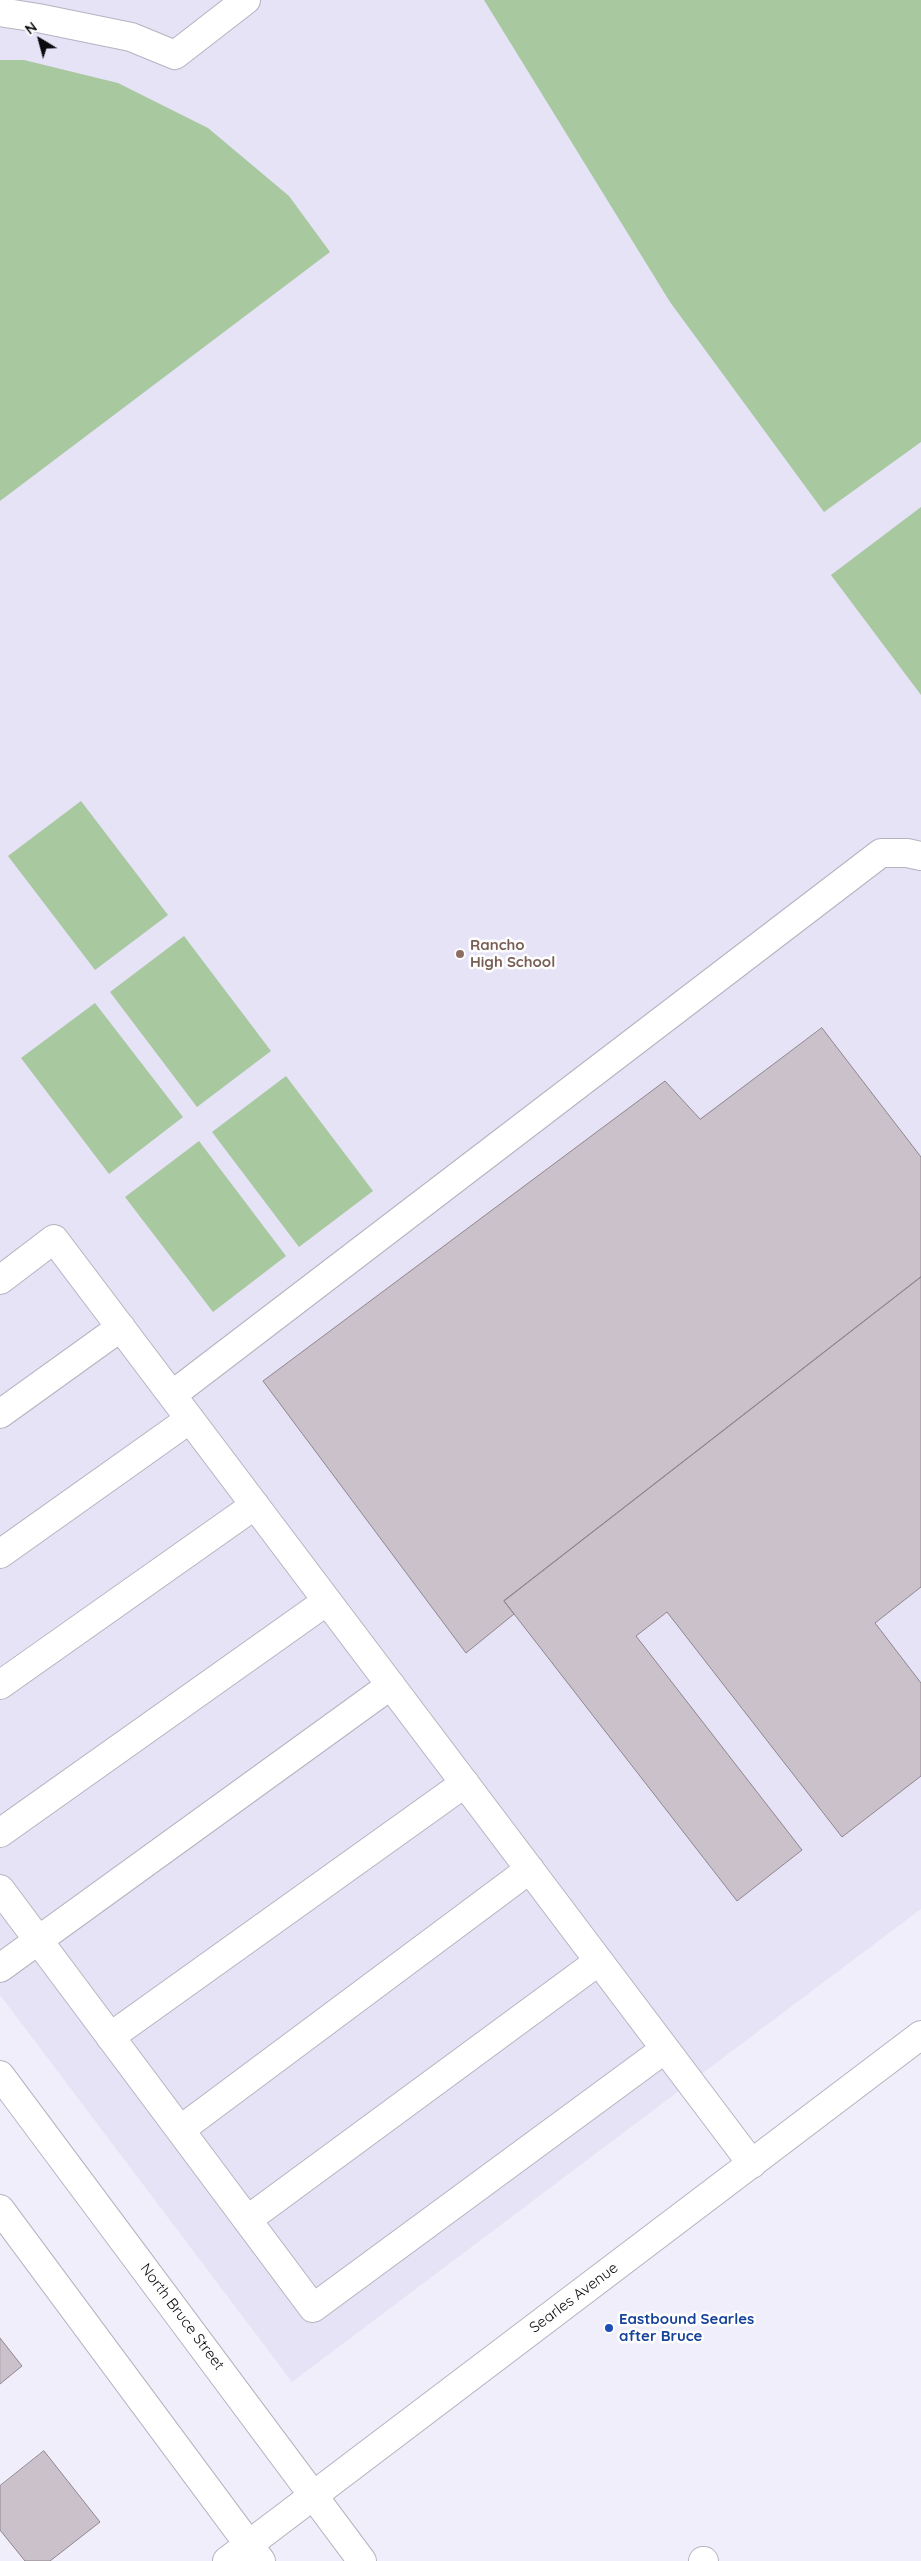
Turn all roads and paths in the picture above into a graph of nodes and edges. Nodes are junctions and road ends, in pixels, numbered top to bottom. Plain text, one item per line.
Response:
1 (60, 0) edge
2 (246, 0) edge
3 (0, 12) edge
4 (38, 18) junction
5 (921, 856) edge
6 (0, 1280) edge
7 (121, 1327) junction
8 (172, 1395) junction
9 (0, 1414) edge
10 (190, 1419) junction
11 (255, 1505) junction
12 (0, 1554) edge
13 (328, 1601) junction
14 (0, 1685) edge
15 (391, 1685) junction
16 (465, 1783) junction
17 (0, 1833) edge
18 (530, 1869) junction
19 (0, 1889) edge
20 (38, 1941) junction
21 (599, 1961) junction
22 (0, 1968) edge
23 (921, 2035) edge
24 (110, 2037) junction
25 (665, 2049) junction
26 (0, 2075) edge
27 (180, 2130) junction
28 (752, 2164) junction
29 (0, 2209) edge
30 (247, 2220) junction
31 (314, 2495) junction
32 (255, 2553) edge
33 (227, 2561) edge
34 (362, 2561) edge

1 - 4 main road
2 - 4 main road
3 - 4 main road
5 - 8 main road
6 - 7 main road
7 - 8 main road
7 - 9 main road
8 - 10 main road
10 - 11 main road
10 - 12 main road
11 - 13 main road
11 - 14 main road
13 - 15 main road
13 - 17 main road
15 - 16 main road
15 - 20 main road
16 - 18 main road
16 - 24 main road
18 - 21 main road
18 - 27 main road
19 - 20 main road
20 - 22 main road
20 - 24 main road
21 - 25 main road
21 - 30 main road
23 - 28 main road, Searles Avenue
24 - 27 main road
25 - 28 main road
25 - 30 main road
26 - 31 main road, North Bruce Street
27 - 30 main road
28 - 31 main road, Searles Avenue
29 - 32 main road
31 - 32 main road, Searles Avenue
31 - 34 main road, North Bruce Street
32 - 33 main road, Searles Avenue

